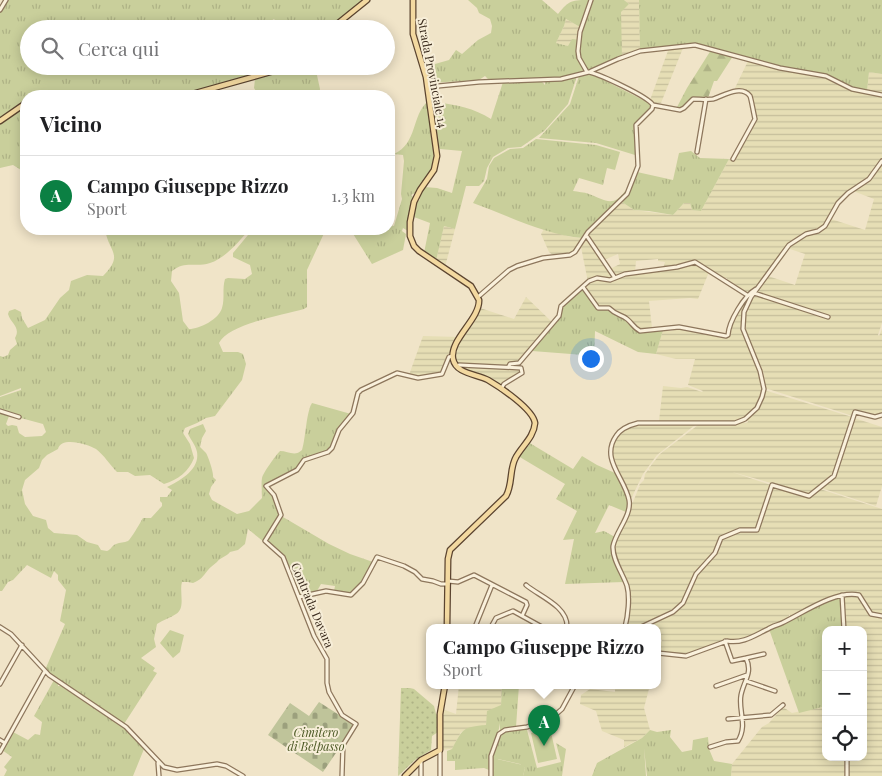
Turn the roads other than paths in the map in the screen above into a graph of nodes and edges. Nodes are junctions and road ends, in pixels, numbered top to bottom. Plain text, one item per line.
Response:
1 (6, 0) edge
2 (367, 0) edge
3 (413, 0) edge
4 (591, 0) edge
5 (0, 10) edge
6 (342, 20) edge
7 (589, 72) junction
8 (260, 75) edge
9 (428, 87) junction
10 (206, 90) edge
11 (882, 95) edge
12 (706, 99) junction
13 (653, 105) junction
14 (20, 107) edge
15 (0, 121) edge
16 (696, 152) dead end
17 (733, 159) dead end
18 (882, 161) edge
19 (586, 235) junction
20 (615, 278) junction
21 (583, 286) junction
22 (757, 289) junction
23 (754, 293) junction
24 (747, 295) junction
25 (478, 297) junction
26 (828, 318) dead end
27 (452, 356) junction
28 (454, 362) junction
29 (447, 364) junction
30 (459, 366) dead end
31 (508, 366) junction
32 (501, 390) junction
33 (0, 411) edge
34 (882, 415) edge
35 (19, 417) dead end
36 (448, 582) junction
37 (492, 585) junction
38 (526, 585) dead end
39 (842, 595) junction
40 (299, 597) junction
41 (522, 616) junction
42 (882, 616) edge
43 (447, 624) edge
44 (476, 624) edge
45 (493, 624) edge
46 (537, 624) edge
47 (567, 624) edge
48 (625, 624) edge
49 (647, 624) edge
50 (844, 626) edge
51 (0, 627) edge
52 (725, 641) junction
53 (22, 645) junction
54 (661, 653) edge
55 (764, 654) dead end
56 (746, 658) junction
57 (45, 671) junction
58 (748, 675) junction
59 (746, 681) junction
60 (0, 684) edge
61 (716, 686) dead end
62 (444, 689) edge
63 (573, 689) edge
64 (775, 691) dead end
65 (783, 705) dead end
66 (743, 718) junction
67 (728, 719) dead end
68 (0, 740) edge
69 (5, 743) junction
70 (710, 747) dead end
71 (440, 749) junction
72 (0, 752) edge
73 (421, 760) junction
74 (847, 761) edge
75 (158, 762) junction
76 (158, 776) edge
77 (243, 776) edge
78 (342, 776) edge
79 (403, 776) edge
80 (421, 776) edge
81 (440, 776) edge
82 (491, 776) edge
83 (848, 776) edge

1 - 5 street
2 - 6 main road
3 - 9 main road, Strada Provinciale 14
4 - 7 street
7 - 9 street
7 - 11 street
7 - 13 street
8 - 10 main road
9 - 25 main road, Strada Provinciale 14
12 - 13 street
12 - 16 street
12 - 17 street
13 - 19 street
14 - 15 main road
18 - 22 street
19 - 20 street
19 - 25 street
20 - 21 street
20 - 24 street
21 - 24 street
21 - 31 street
22 - 23 street
22 - 24 street
23 - 26 street
23 - 48 street
25 - 27 main road
27 - 28 main road
27 - 29 street, Contrada Davara
28 - 29 street
28 - 32 main road
29 - 40 street, Contrada Davara
30 - 31 street
31 - 32 street
32 - 36 main road
33 - 35 street
34 - 49 street
36 - 37 street
36 - 40 street
36 - 43 main road
37 - 41 street
37 - 44 street
38 - 47 street
39 - 42 street
39 - 50 street
39 - 52 street
40 - 78 street, Contrada Davara
41 - 45 street
41 - 46 street
51 - 53 street
52 - 54 street
52 - 56 street
53 - 57 street
53 - 60 street
55 - 56 street
56 - 58 street
57 - 69 street
57 - 75 street
58 - 59 street
58 - 61 street
59 - 64 street
59 - 66 street
62 - 71 main road
63 - 82 street
65 - 66 street
66 - 67 street
66 - 70 street
68 - 69 street
69 - 72 street
71 - 73 main road
71 - 79 main road
71 - 81 street
73 - 79 main road
73 - 80 street
74 - 83 street
75 - 76 street
75 - 77 street

